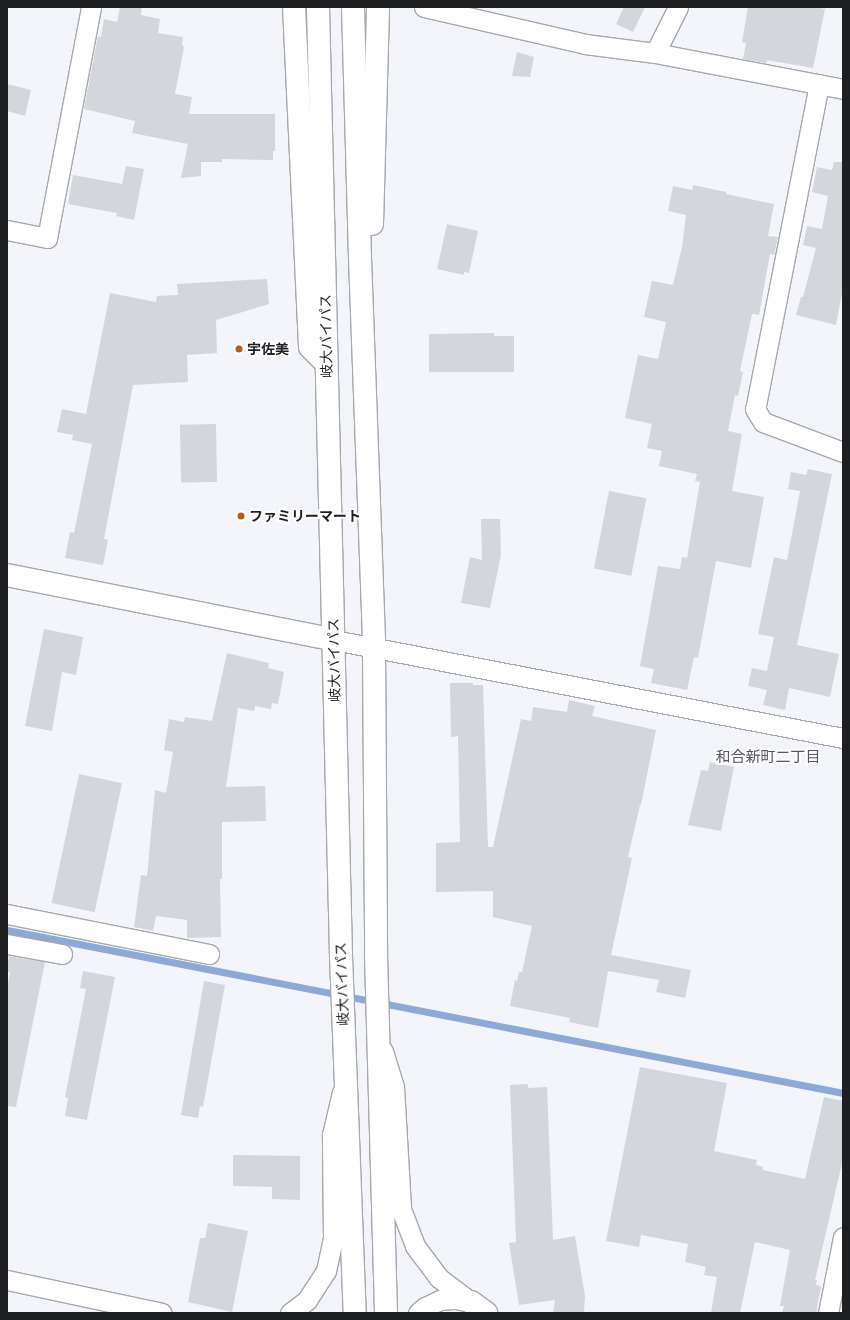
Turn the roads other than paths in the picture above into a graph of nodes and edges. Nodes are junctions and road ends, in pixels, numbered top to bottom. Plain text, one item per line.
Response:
1 (91, 7) edge
2 (294, 7) edge
3 (318, 7) edge
4 (353, 7) edge
5 (378, 7) edge
6 (424, 7) edge
7 (678, 7) edge
8 (655, 52) junction
9 (819, 84) junction
10 (843, 89) edge
11 (7, 230) edge
12 (360, 258) junction
13 (326, 363) junction
14 (843, 452) edge
15 (7, 575) edge
16 (334, 640) junction
17 (374, 648) junction
18 (843, 738) edge
19 (7, 914) edge
20 (7, 944) edge
21 (62, 954) dead end
22 (209, 954) dead end
23 (377, 1032) junction
24 (346, 1077) junction
25 (843, 1237) edge
26 (7, 1280) edge
27 (479, 1308) edge
28 (162, 1313) edge
29 (290, 1313) edge
30 (355, 1313) edge
31 (386, 1313) edge
32 (418, 1313) edge
33 (828, 1313) edge

1 - 11 street
2 - 13 main road
3 - 13 main road, 岐大バイパス
4 - 12 main road
5 - 12 main road
6 - 8 street
7 - 8 street
8 - 9 street
9 - 10 street
9 - 14 street
12 - 17 main road
13 - 16 main road, 岐大バイパス
15 - 16 main road
16 - 17 street
16 - 24 main road, 岐大バイパス
17 - 18 street
17 - 23 main road
19 - 22 street
20 - 21 street
23 - 27 street
23 - 31 main road
24 - 29 street
24 - 30 main road, 岐大バイパス
25 - 33 street
26 - 28 street
27 - 32 street

